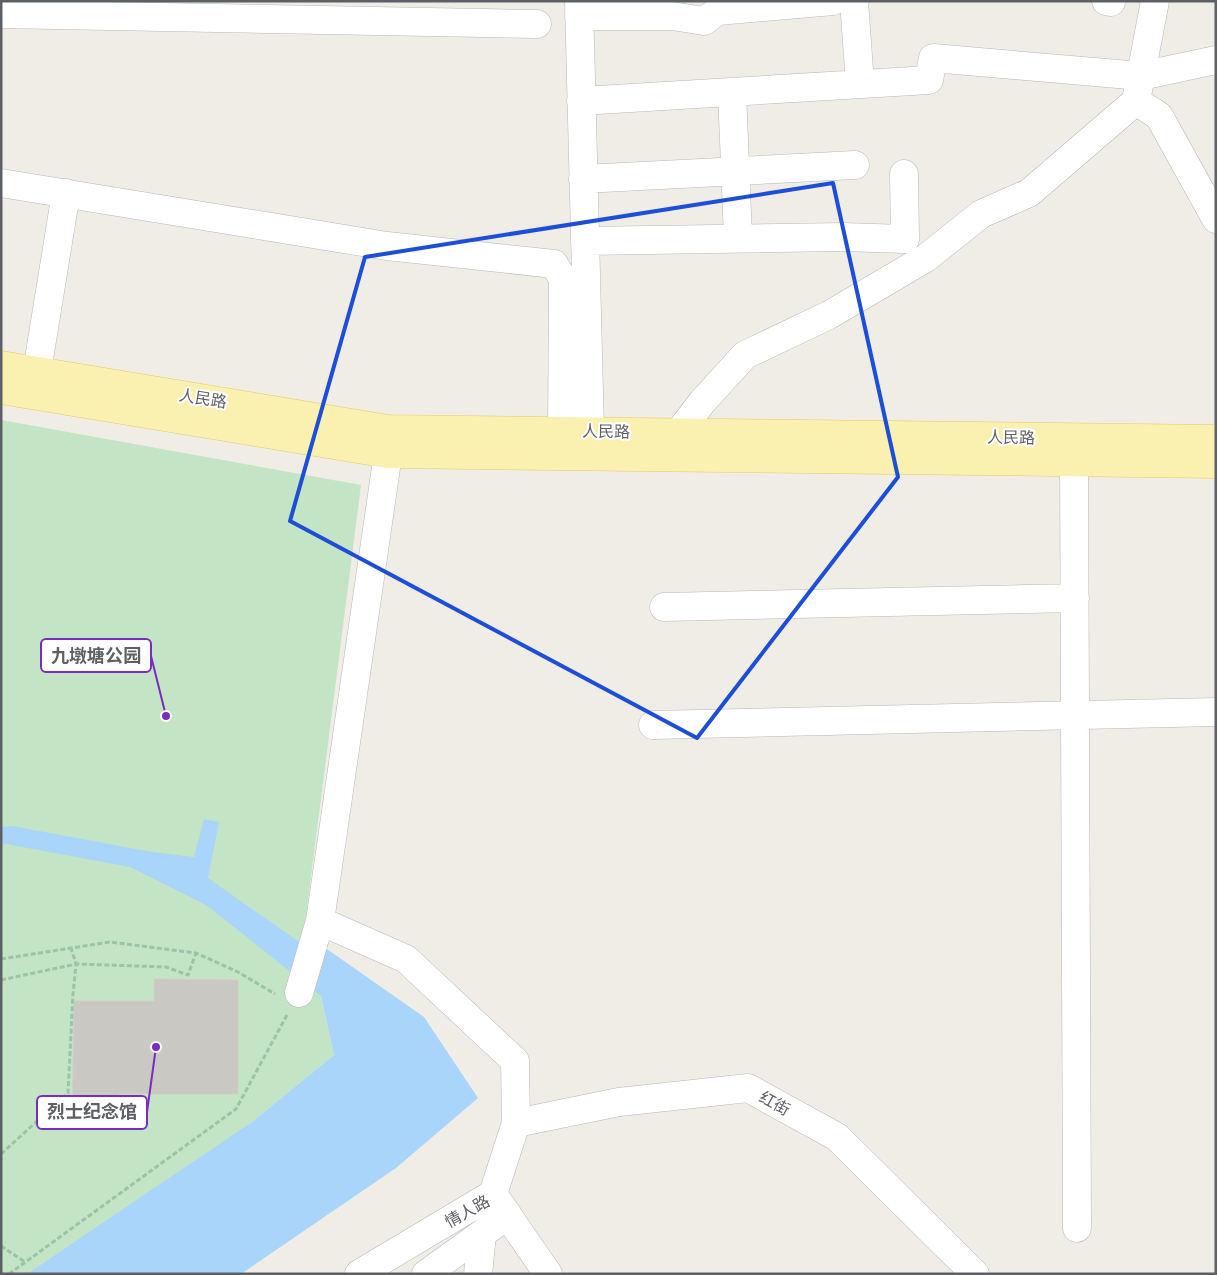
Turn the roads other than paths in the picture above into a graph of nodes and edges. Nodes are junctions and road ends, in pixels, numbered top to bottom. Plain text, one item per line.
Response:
1 (833, 1) edge
2 (854, 1) edge
3 (1106, 1) edge
4 (1155, 1) edge
5 (1111, 2) edge
6 (750, 5) edge
7 (579, 9) edge
8 (264, 10) edge
9 (1, 14) edge
10 (537, 24) dead end
11 (1216, 60) edge
12 (860, 84) junction
13 (1138, 89) junction
14 (732, 92) junction
15 (581, 101) junction
16 (856, 165) dead end
17 (904, 174) dead end
18 (583, 179) junction
19 (1, 184) edge
20 (66, 193) junction
21 (1216, 219) edge
22 (738, 238) junction
23 (585, 240) junction
24 (1, 365) edge
25 (37, 371) junction
26 (1, 390) edge
27 (562, 431) junction
28 (590, 431) junction
29 (679, 432) junction
30 (1216, 439) edge
31 (388, 454) junction
32 (1074, 462) junction
33 (1216, 464) edge
34 (1075, 598) junction
35 (664, 607) dead end
36 (1216, 712) edge
37 (653, 725) dead end
38 (320, 921) junction
39 (296, 999) road end
40 (516, 1123) junction
41 (500, 1205) junction
42 (1077, 1228) dead end
43 (482, 1234) junction
44 (436, 1272) edge
45 (359, 1274) edge
46 (478, 1274) edge
47 (548, 1274) edge
48 (975, 1274) edge

1 - 6 street
2 - 12 street
3 - 5 street
4 - 13 street
6 - 7 street
7 - 15 street
8 - 9 street
8 - 10 street
11 - 13 street
12 - 13 street
12 - 14 street
13 - 21 street
13 - 29 street
14 - 15 street
14 - 22 street
15 - 18 street
16 - 18 street
17 - 22 street
18 - 23 street
19 - 20 street
20 - 25 street
20 - 27 street
22 - 23 street
23 - 28 street
24 - 25 main road, 人民路
25 - 27 main road, 人民路
26 - 31 main road, 人民路
27 - 28 main road, 人民路
28 - 29 main road, 人民路
29 - 30 main road, 人民路
31 - 32 main road, 人民路
31 - 38 street
32 - 33 main road, 人民路
32 - 34 street
34 - 35 street
34 - 42 street
36 - 37 street
38 - 39 street
38 - 40 street
40 - 41 street
40 - 48 street, 红街
41 - 43 street
41 - 45 street, 情人路
41 - 47 street, 情人路
43 - 44 street
43 - 46 street

